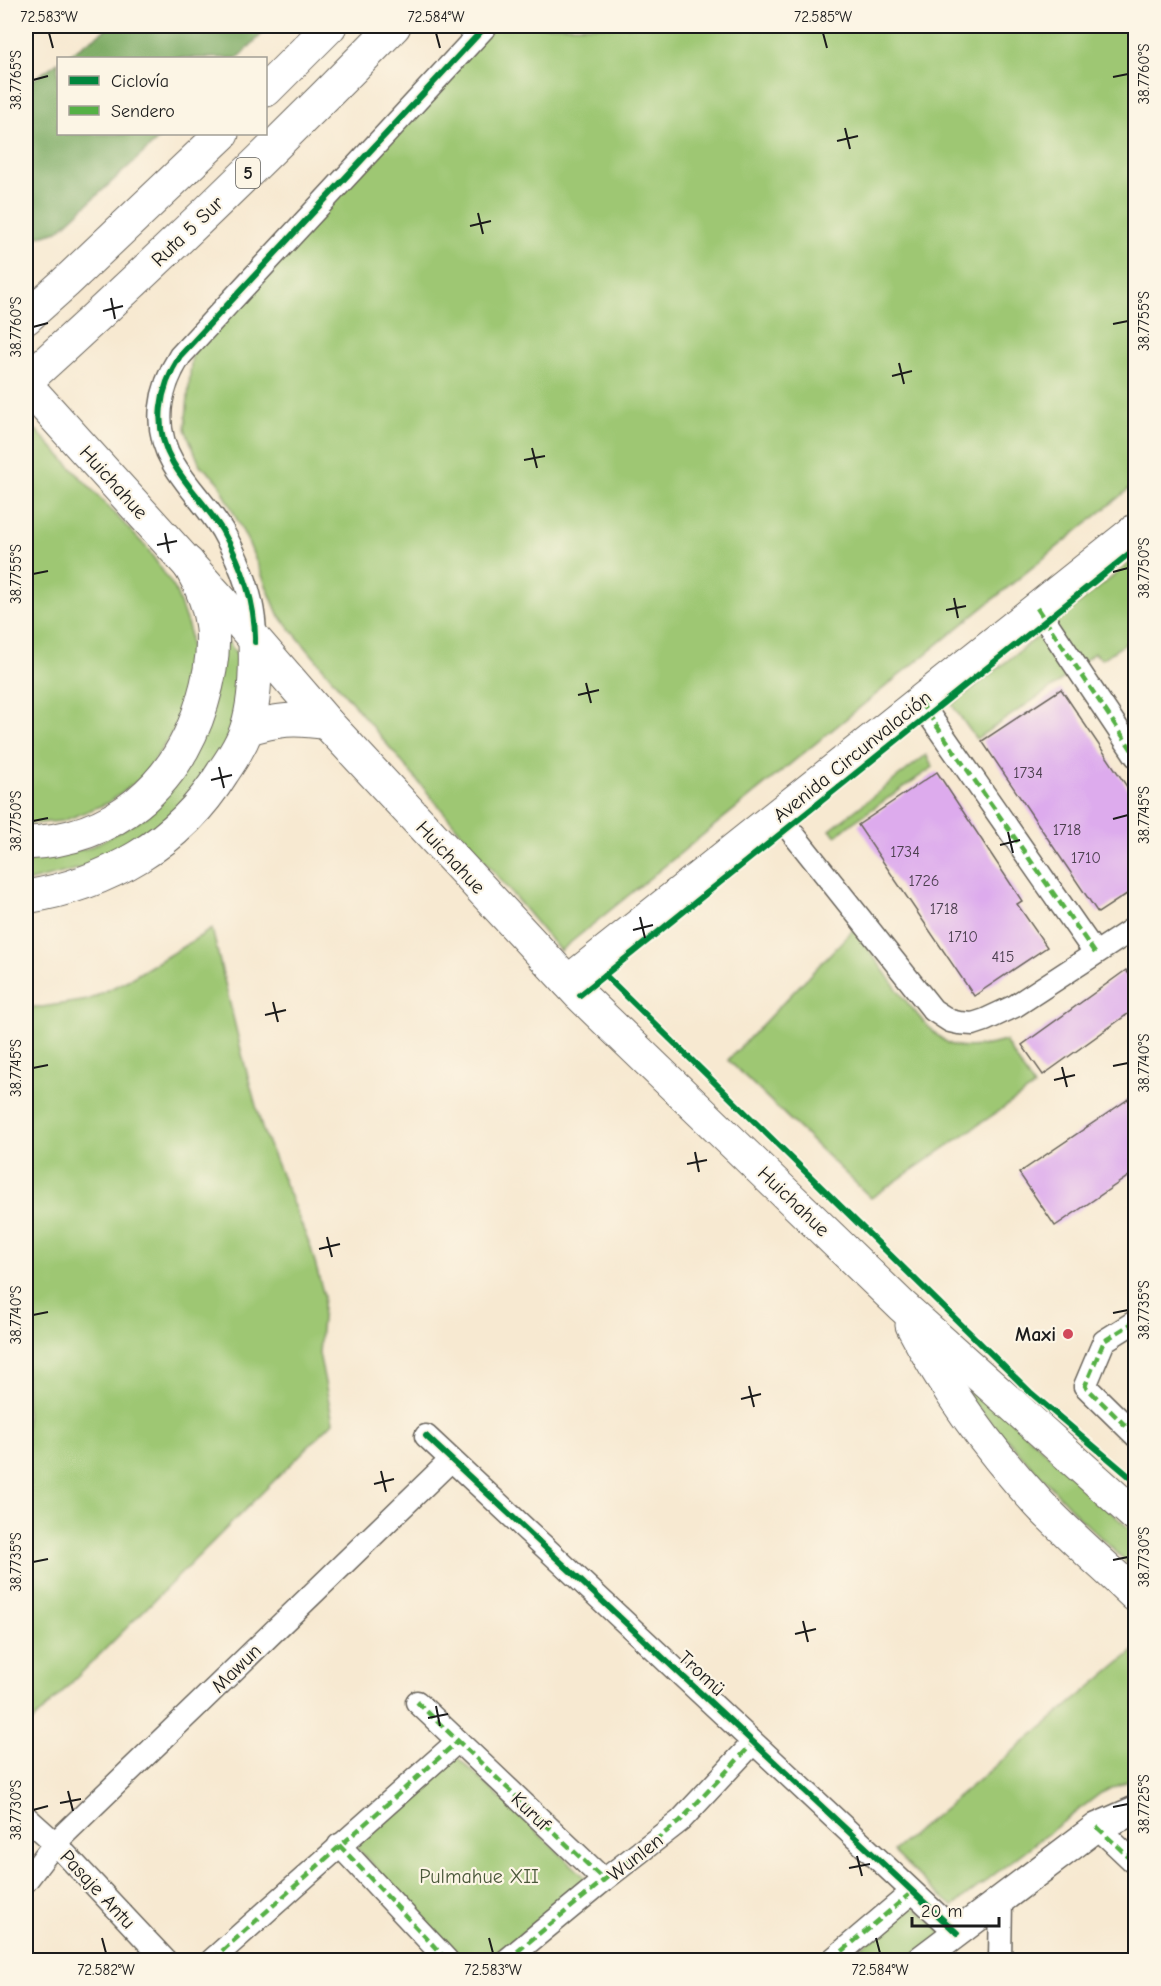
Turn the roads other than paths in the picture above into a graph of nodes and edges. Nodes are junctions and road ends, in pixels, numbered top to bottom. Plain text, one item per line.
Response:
1 (330, 26) edge
2 (394, 26) edge
3 (486, 26) edge
4 (267, 89) edge
5 (221, 135) edge
6 (26, 318) edge
7 (26, 383) edge
8 (1136, 530) edge
9 (188, 563) junction
10 (1037, 608) junction
11 (255, 642) junction
12 (920, 702) junction
13 (327, 723) junction
14 (246, 729) junction
15 (1136, 756) edge
16 (778, 814) junction
17 (26, 843) edge
18 (26, 897) edge
19 (1136, 927) edge
20 (1095, 953) junction
21 (568, 982) junction
22 (902, 1305) junction
23 (1136, 1321) edge
24 (426, 1436) dead end
25 (1136, 1436) edge
26 (451, 1460) junction
27 (1136, 1516) edge
28 (1136, 1596) edge
29 (417, 1702) dead end
30 (458, 1741) junction
31 (753, 1743) junction
32 (1136, 1810) edge
33 (26, 1817) edge
34 (1097, 1827) junction
35 (55, 1843) junction
36 (339, 1845) junction
37 (1136, 1864) edge
38 (604, 1880) junction
39 (26, 1881) edge
40 (912, 1892) junction
41 (1001, 1899) junction
42 (957, 1934) junction
43 (165, 1960) edge
44 (212, 1960) edge
45 (447, 1960) edge
46 (507, 1960) edge
47 (832, 1960) edge
48 (921, 1960) edge
49 (1000, 1960) edge

1 - 4 main road
2 - 7 main road, Ruta 5 Sur / 5
3 - 11 street
5 - 6 main road, 5
7 - 9 main road, Huichahue
8 - 10 main road, Avenida Circunvalación
9 - 11 main road, Huichahue
9 - 17 main road
10 - 12 main road, Avenida Circunvalación
10 - 15 street
11 - 13 main road, Huichahue
11 - 14 main road
12 - 16 main road, Avenida Circunvalación
12 - 20 street
13 - 14 main road
13 - 21 main road, Huichahue
14 - 18 main road
16 - 20 street
16 - 21 main road, Avenida Circunvalación
19 - 20 street
21 - 22 main road, Huichahue
22 - 27 main road, Huichahue
22 - 28 main road, Huichahue
23 - 25 street
24 - 26 street, Tromü
26 - 31 street, Tromü
26 - 35 street, Mawun
29 - 30 street, Kuruf
30 - 36 street
30 - 38 street, Kuruf
31 - 38 street, Wunlen
31 - 40 street, Tromü
32 - 34 street
33 - 35 street, Pasaje Antu
34 - 37 street
34 - 41 street
35 - 39 street, Mawun
35 - 43 street, Pasaje Antu
36 - 44 street
36 - 45 street
38 - 46 street, Wunlen
40 - 42 street, Tromü
40 - 47 street
41 - 42 street
41 - 49 street
42 - 48 street

